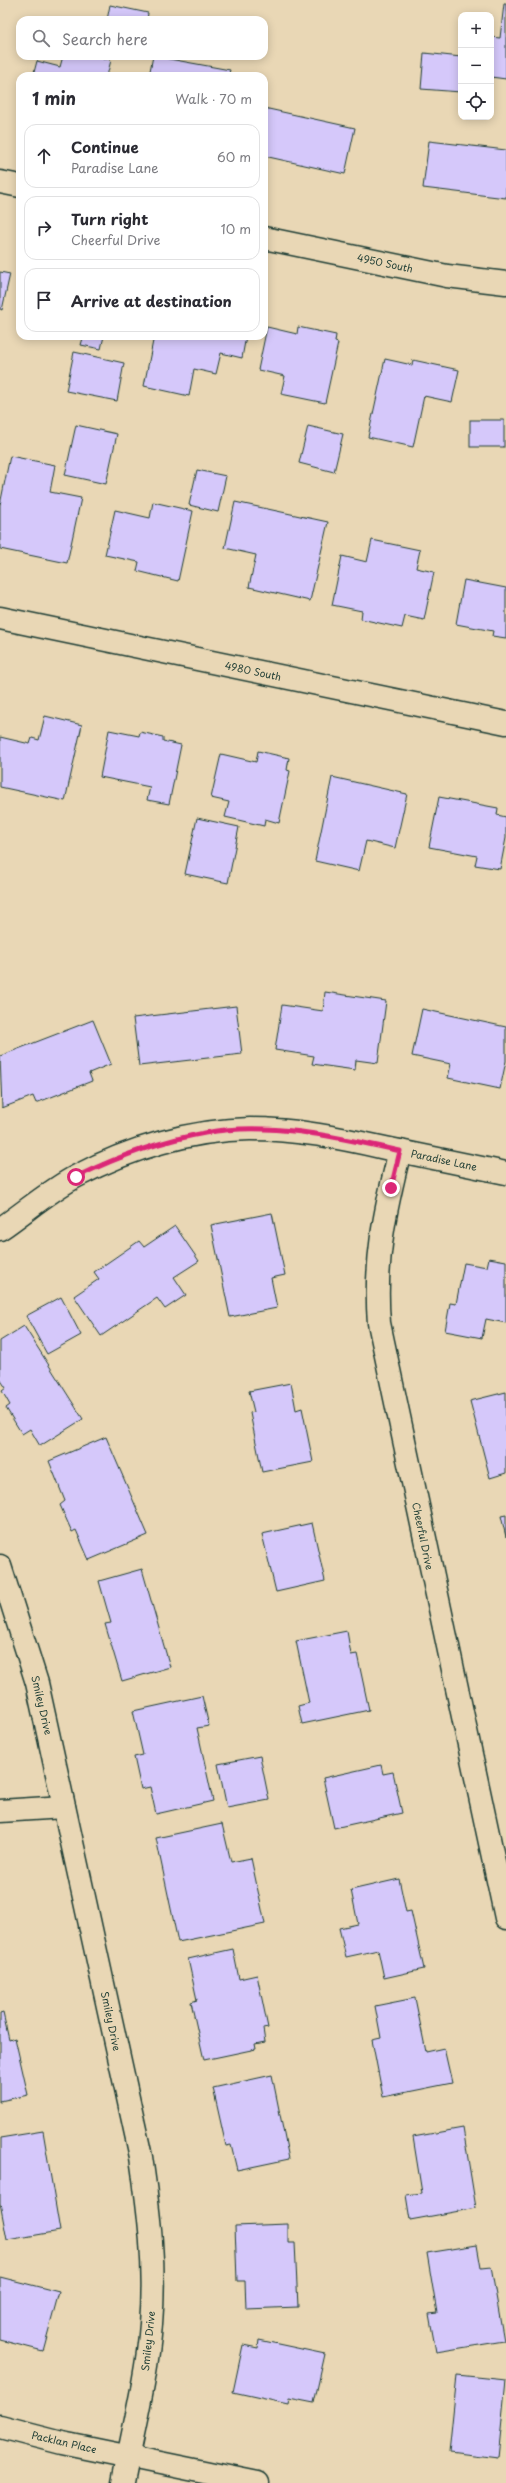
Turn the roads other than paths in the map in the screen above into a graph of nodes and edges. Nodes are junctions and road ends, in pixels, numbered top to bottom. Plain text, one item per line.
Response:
1 (0, 182) edge
2 (16, 185) edge
3 (268, 239) edge
4 (506, 283) edge
5 (0, 618) edge
6 (506, 723) edge
7 (400, 1151) junction
8 (506, 1174) edge
9 (0, 1229) edge
10 (0, 1566) edge
11 (64, 1807) junction
12 (0, 1811) edge
13 (506, 1918) edge
14 (0, 2427) edge
15 (128, 2456) junction
16 (123, 2483) edge
17 (258, 2483) edge

1 - 2 street
3 - 4 street, 4950 South
5 - 6 street, 4980 South
7 - 8 street, Paradise Lane
7 - 9 street, Paradise Lane
7 - 13 street, Cheerful Drive
10 - 11 street, Smiley Drive
11 - 12 street
11 - 15 street, Smiley Drive
14 - 15 street, Packlan Place
15 - 16 street, Smiley Drive
15 - 17 street, Packlan Place

